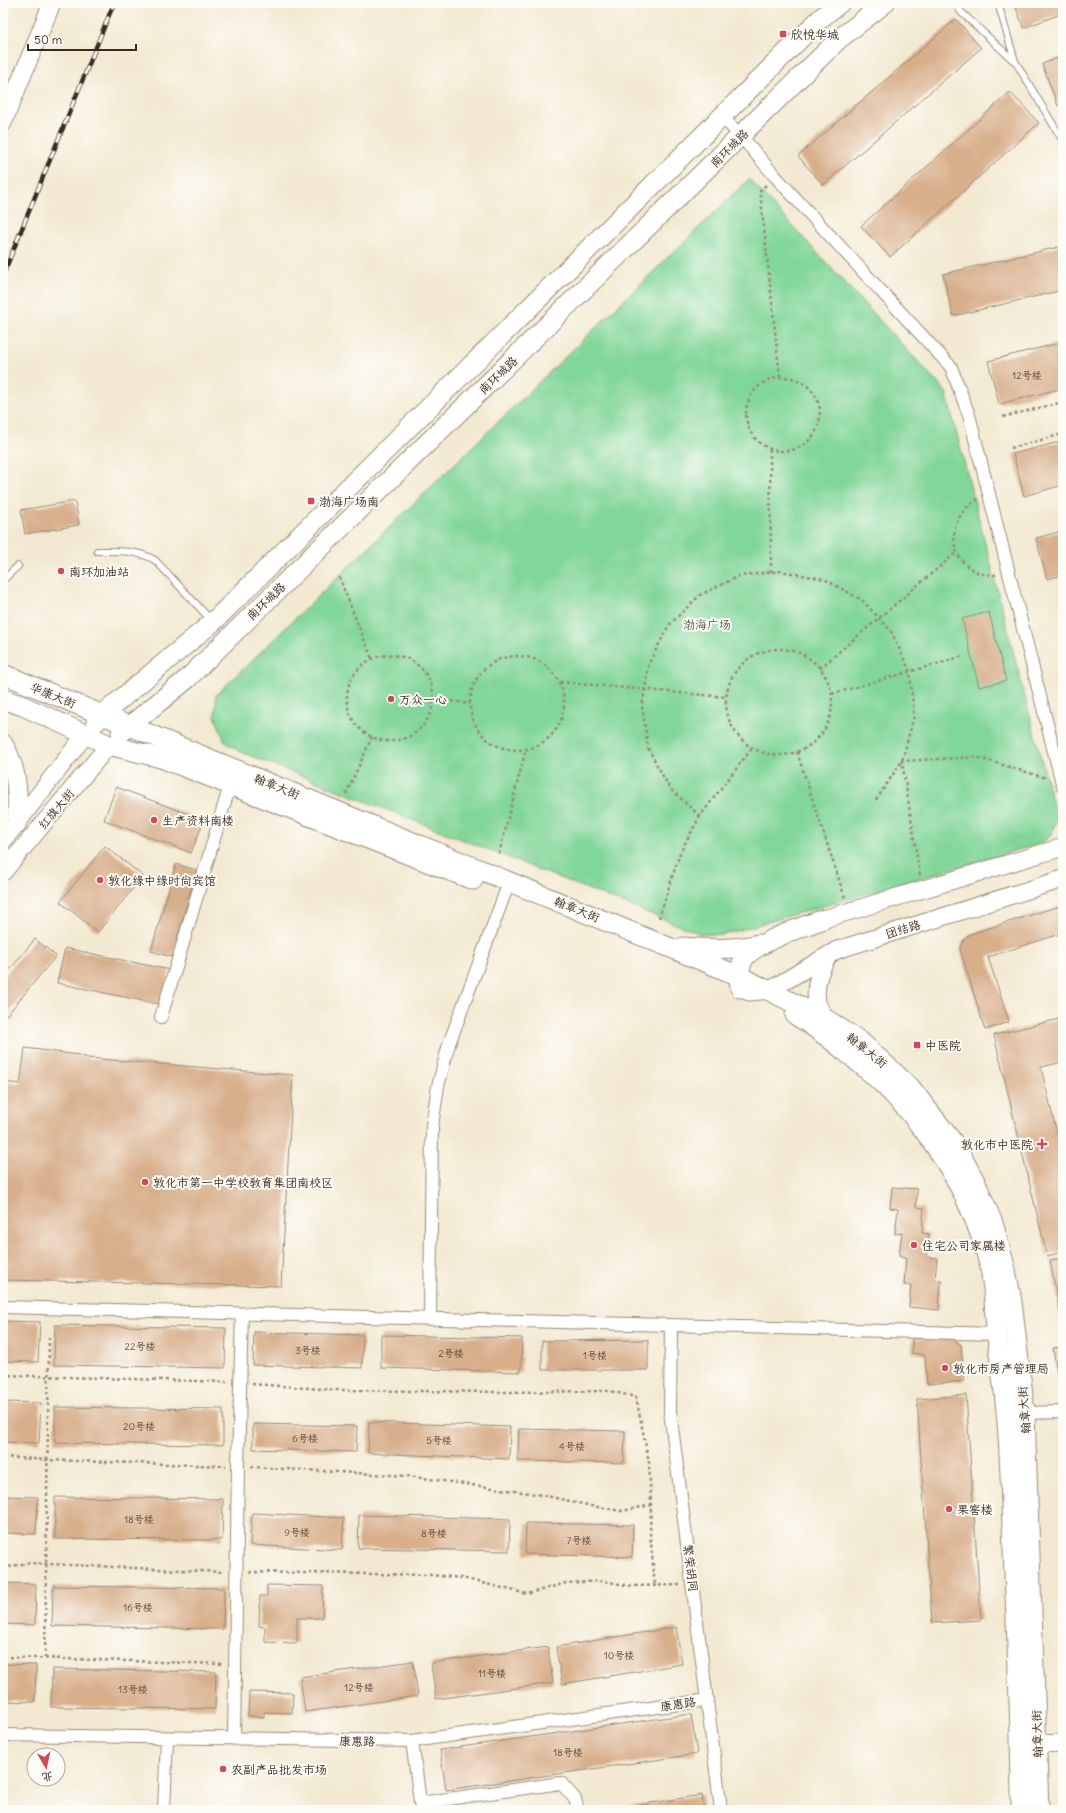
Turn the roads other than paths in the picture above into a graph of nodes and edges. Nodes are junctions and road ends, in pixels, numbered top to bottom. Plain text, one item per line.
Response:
1 (52, 3) edge
2 (840, 3) edge
3 (885, 3) edge
4 (956, 3) edge
5 (998, 3) edge
6 (1014, 61) junction
7 (722, 117) junction
8 (3, 123) edge
9 (741, 136) junction
10 (1063, 141) edge
11 (97, 551) dead end
12 (18, 566) dead end
13 (3, 580) edge
14 (213, 622) junction
15 (3, 674) edge
16 (3, 699) edge
17 (103, 714) junction
18 (129, 725) junction
19 (85, 736) junction
20 (3, 744) edge
21 (109, 745) junction
22 (230, 785) junction
23 (1063, 787) edge
24 (16, 825) junction
25 (3, 841) edge
26 (1063, 847) edge
27 (3, 872) edge
28 (1063, 879) edge
29 (505, 893) junction
30 (824, 919) joint
31 (766, 942) junction
32 (666, 946) junction
33 (828, 955) junction
34 (743, 985) junction
35 (770, 990) junction
36 (162, 1017) dead end
37 (826, 1019) junction
38 (3, 1307) edge
39 (242, 1314) junction
40 (430, 1319) junction
41 (671, 1326) junction
42 (997, 1334) junction
43 (1063, 1412) edge
44 (1025, 1413) junction
45 (708, 1700) junction
46 (3, 1735) edge
47 (167, 1738) junction
48 (234, 1739) junction
49 (412, 1741) junction
50 (1063, 1743) edge
51 (1037, 1744) junction
52 (421, 1806) edge
53 (164, 1810) edge
54 (578, 1810) edge
55 (721, 1810) edge
56 (1021, 1810) edge
57 (1038, 1810) edge

1 - 8 main road
2 - 7 main road, 南环城路
3 - 9 main road, 南环城路
4 - 6 lane
5 - 6 lane
6 - 10 lane
7 - 9 street
7 - 14 main road, 南环城路
9 - 18 main road, 南环城路
9 - 23 street
11 - 14 lane
12 - 13 lane
14 - 17 main road, 南环城路
15 - 17 main road, 华康大街
16 - 19 main road, 华康大街
17 - 18 main road, 华康大街
17 - 19 main road, 南环城路
18 - 21 main road, 南环城路
18 - 32 main road, 翰章大街
19 - 21 main road, 华康大街
19 - 24 main road, 红旗大街
20 - 24 main road
21 - 22 main road, 翰章大街
21 - 27 main road, 红旗大街
22 - 29 main road, 翰章大街
22 - 36 street
24 - 25 main road, 红旗大街
26 - 30 main road
28 - 33 main road, 团结路
29 - 34 main road, 翰章大街
29 - 40 street
30 - 31 main road
31 - 32 main road
31 - 34 main road
32 - 34 main road, 翰章大街
33 - 35 main road, 团结路
33 - 37 main road
34 - 35 main road, 翰章大街
34 - 42 main road, 翰章大街
35 - 37 main road, 翰章大街
37 - 44 main road, 翰章大街
38 - 39 street
39 - 40 street
39 - 48 street
40 - 41 street
41 - 42 street
41 - 45 street, 繁荣胡同
42 - 56 main road, 翰章大街
43 - 44 street
44 - 51 main road, 翰章大街
45 - 49 street, 康惠路
45 - 55 street, 繁荣胡同
46 - 47 street, 康惠路
47 - 48 street, 康惠路
47 - 53 street
48 - 49 street, 康惠路
49 - 52 street
50 - 51 main road
51 - 57 main road, 翰章大街
52 - 54 street

